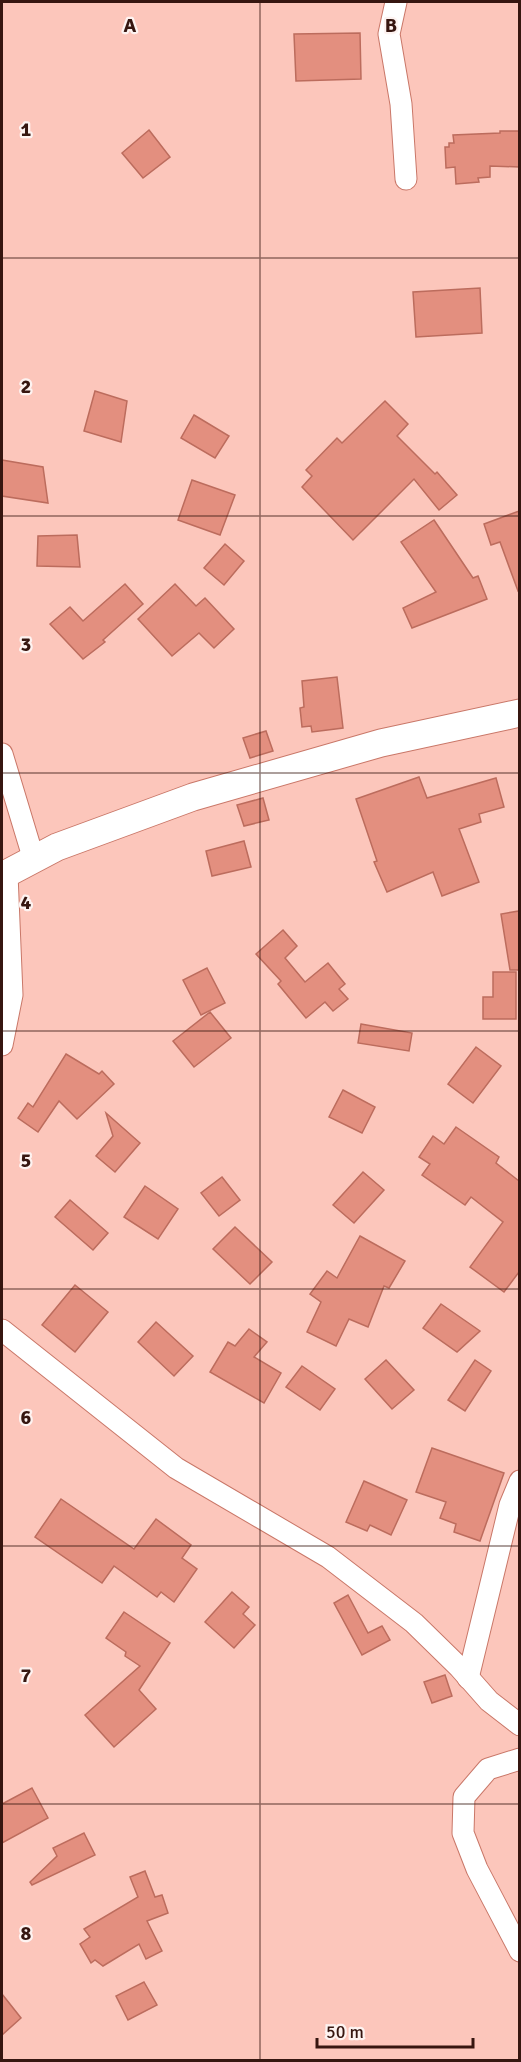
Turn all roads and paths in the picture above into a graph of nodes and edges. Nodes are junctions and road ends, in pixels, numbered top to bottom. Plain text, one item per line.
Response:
1 (396, 2) edge
2 (406, 178) dead end
3 (519, 713) edge
4 (2, 754) edge
5 (34, 860) junction
6 (4, 875) edge
7 (2, 1045) edge
8 (2, 1330) edge
9 (519, 1481) edge
10 (468, 1678) junction
11 (519, 1725) edge
12 (519, 1759) edge
13 (519, 1951) edge

1 - 2 street
3 - 5 street
4 - 5 street
5 - 6 street
6 - 7 street
8 - 10 street
9 - 10 street
10 - 11 street
12 - 13 street

